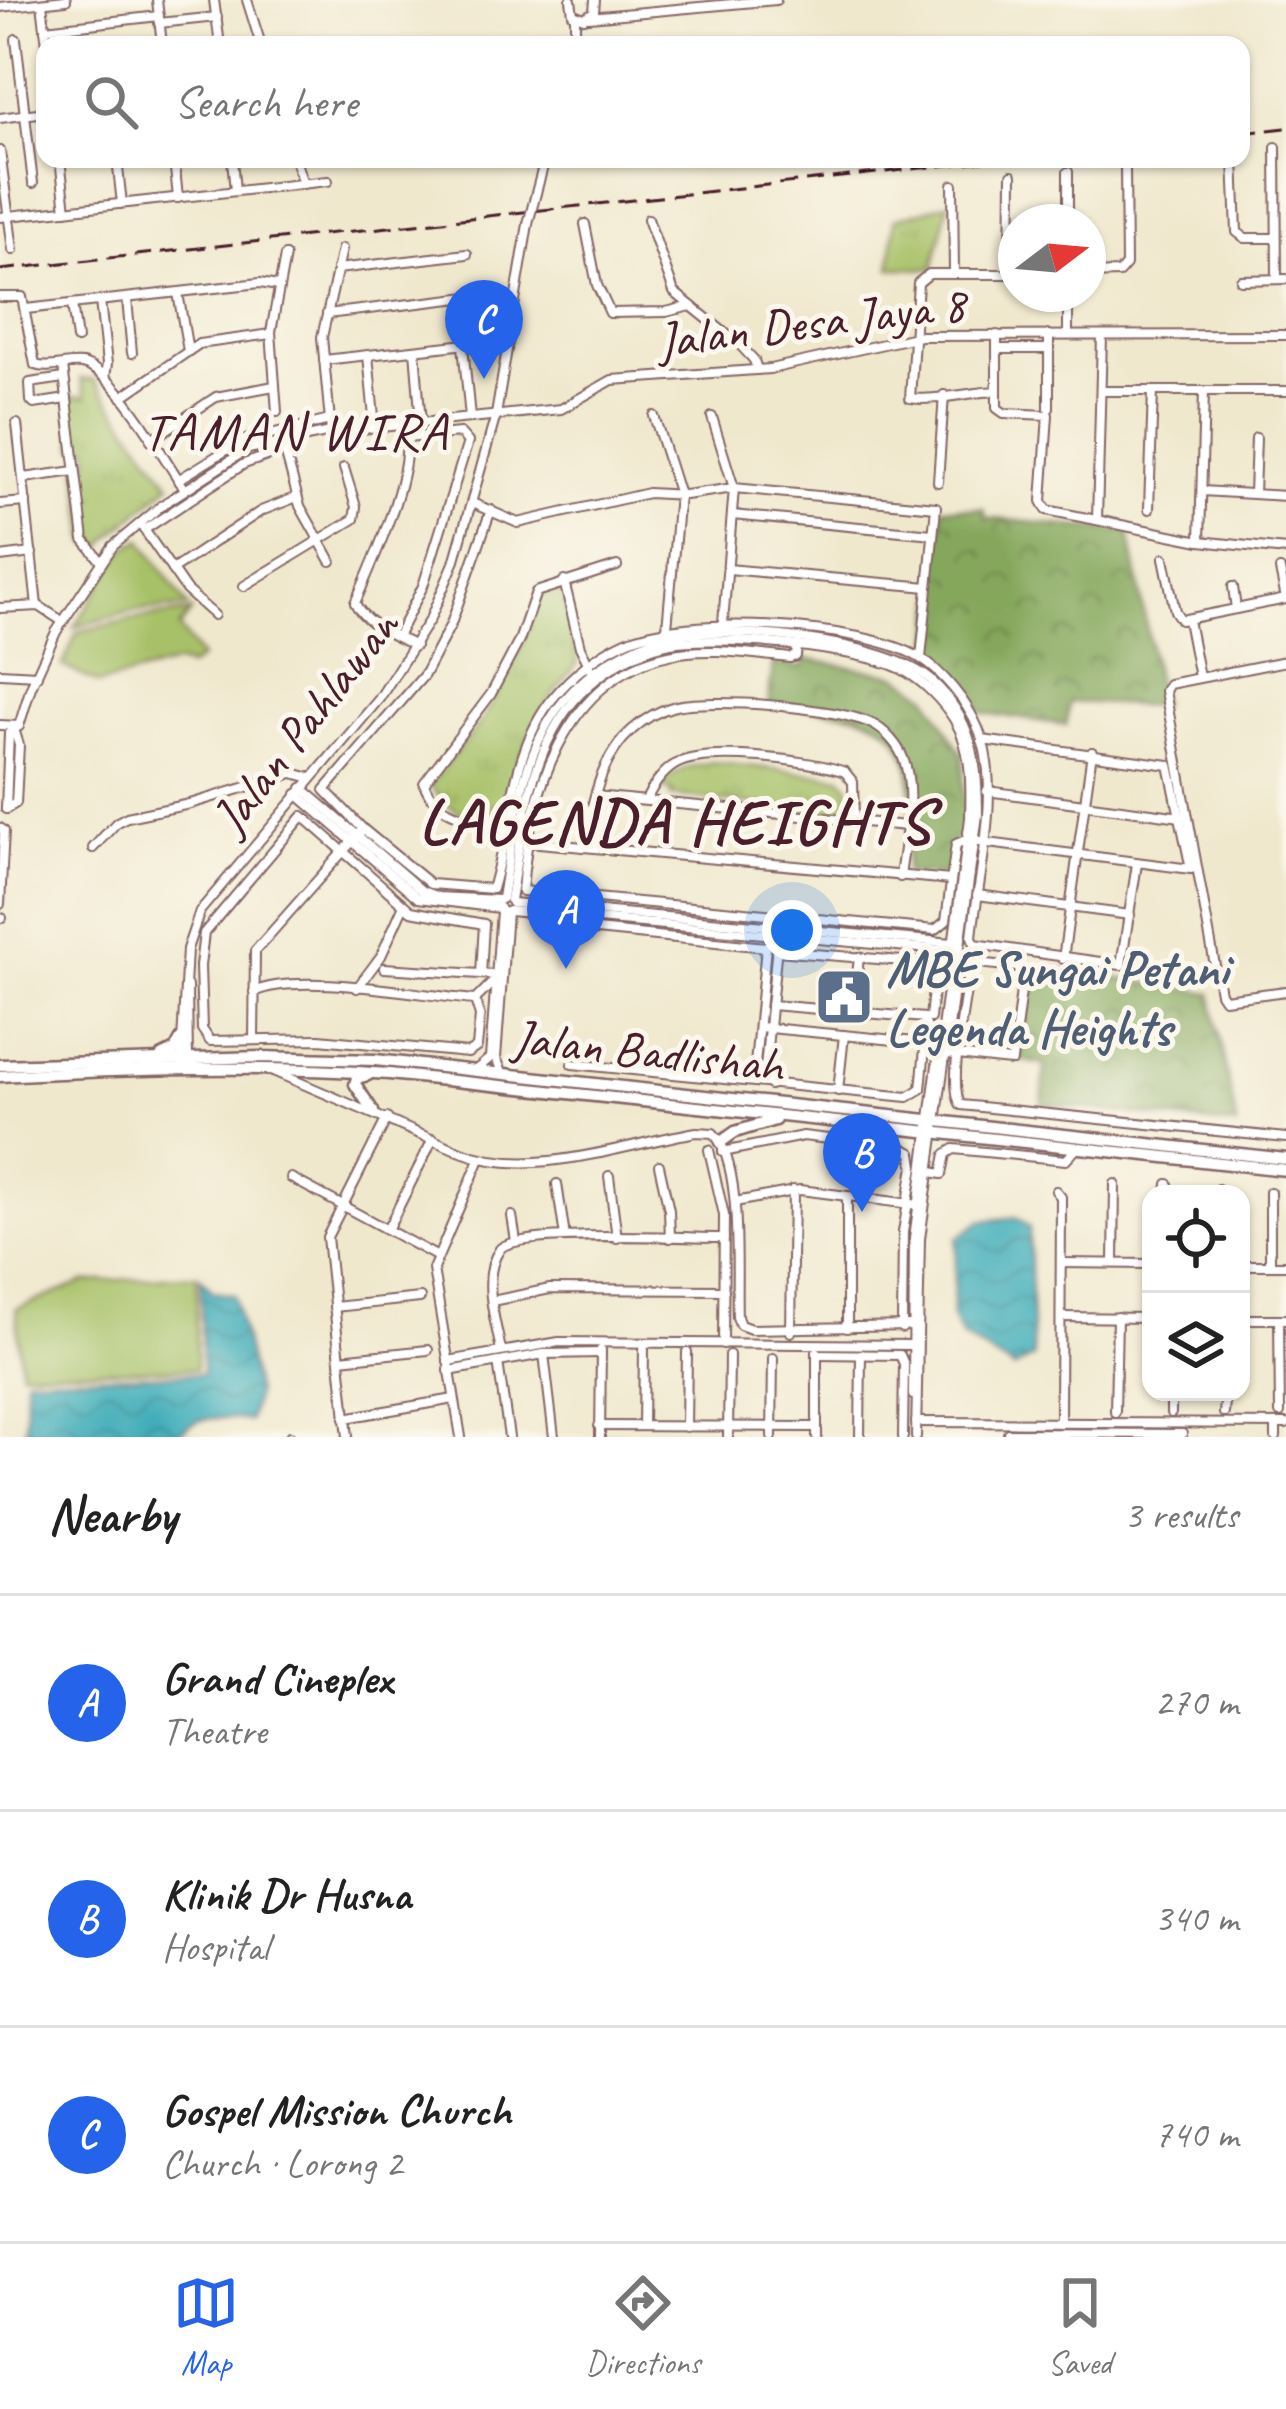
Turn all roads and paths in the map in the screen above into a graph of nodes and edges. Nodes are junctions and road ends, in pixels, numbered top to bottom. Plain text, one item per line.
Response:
1 (66, 0) edge
2 (157, 0) edge
3 (214, 0) edge
4 (247, 0) edge
5 (571, 0) edge
6 (776, 0) edge
7 (596, 2) edge
8 (14, 3) edge
9 (42, 3) edge
10 (0, 8) edge
11 (610, 15) junction
12 (575, 16) junction
13 (217, 17) junction
14 (588, 17) junction
15 (159, 20) junction
16 (45, 29) junction
17 (577, 33) junction
18 (46, 36) edge
19 (161, 36) edge
20 (219, 36) edge
21 (258, 36) edge
22 (576, 36) edge
23 (16, 39) dead end
24 (36, 113) edge
25 (25, 114) junction
26 (0, 118) edge
27 (1276, 147) dead end
28 (0, 151) edge
29 (0, 160) edge
30 (61, 168) edge
31 (118, 168) edge
32 (175, 168) edge
33 (233, 168) edge
34 (298, 168) edge
35 (543, 168) edge
36 (1125, 168) edge
37 (1234, 168) edge
38 (1068, 172) dead end
39 (1012, 175) dead end
40 (328, 181) dead end
41 (33, 183) dead end
42 (303, 184) junction
43 (953, 185) dead end
44 (235, 191) junction
45 (178, 198) junction
46 (122, 204) junction
47 (1012, 204) edge
48 (1068, 204) edge
49 (66, 210) junction
50 (4, 217) edge
51 (648, 219) dead end
52 (584, 224) dead end
53 (1276, 238) junction
54 (341, 249) dead end
55 (13, 250) dead end
56 (467, 254) dead end
57 (285, 256) dead end
58 (337, 269) junction
59 (1106, 273) edge
60 (954, 274) junction
61 (998, 274) edge
62 (1281, 279) edge
63 (1241, 280) dead end
64 (278, 286) junction
65 (178, 293) junction
66 (477, 296) dead end
67 (0, 297) edge
68 (127, 299) junction
69 (100, 301) junction
70 (72, 304) junction
71 (691, 306) junction
72 (26, 309) junction
73 (1068, 312) edge
74 (327, 314) junction
75 (271, 334) junction
76 (997, 335) junction
77 (1049, 335) junction
78 (1068, 335) junction
79 (1286, 335) edge
80 (914, 336) junction
81 (1102, 336) junction
82 (77, 339) dead end
83 (484, 342) dead end
84 (463, 345) junction
85 (998, 349) junction
86 (1049, 349) junction
87 (415, 350) junction
88 (188, 351) junction
89 (131, 352) dead end
90 (368, 356) junction
91 (325, 360) junction
92 (63, 366) junction
93 (757, 370) junction
94 (104, 377) junction
95 (64, 378) junction
96 (274, 386) junction
97 (996, 391) junction
98 (1101, 391) junction
99 (1153, 391) junction
100 (1204, 391) junction
101 (1286, 391) edge
102 (944, 395) junction
103 (121, 397) junction
104 (67, 399) junction
105 (277, 412) dead end
106 (1049, 412) junction
107 (496, 415) junction
108 (655, 416) dead end
109 (712, 417) dead end
110 (470, 418) junction
111 (330, 420) junction
112 (17, 424) dead end
113 (422, 424) junction
114 (402, 426) junction
115 (375, 428) junction
116 (331, 432) junction
117 (406, 438) junction
118 (1256, 438) dead end
119 (151, 440) junction
120 (283, 445) junction
121 (344, 468) dead end
122 (75, 471) junction
123 (24, 478) junction
124 (178, 480) junction
125 (938, 482) dead end
126 (734, 488) junction
127 (185, 489) junction
128 (1202, 491) junction
129 (1254, 494) junction
130 (679, 495) junction
131 (1286, 496) edge
132 (297, 497) junction
133 (26, 502) junction
134 (0, 504) edge
135 (471, 506) junction
136 (1149, 509) dead end
137 (492, 514) junction
138 (732, 515) junction
139 (1097, 520) junction
140 (142, 526) junction
141 (933, 534) junction
142 (317, 540) junction
143 (1199, 541) junction
144 (1286, 550) edge
145 (32, 553) junction
146 (0, 556) edge
147 (1164, 558) dead end
148 (101, 561) junction
149 (331, 561) dead end
150 (617, 566) dead end
151 (728, 569) junction
152 (1280, 570) dead end
153 (172, 571) junction
154 (564, 581) junction
155 (244, 586) dead end
156 (928, 587) junction
157 (1233, 587) dead end
158 (1286, 600) edge
159 (37, 605) junction
160 (0, 608) edge
161 (1236, 609) junction
162 (214, 615) dead end
163 (62, 620) junction
164 (1189, 620) junction
165 (723, 623) junction
166 (667, 628) junction
167 (398, 637) junction
168 (798, 640) junction
169 (416, 646) junction
170 (921, 658) junction
171 (1286, 661) edge
172 (593, 671) junction
173 (0, 673) edge
174 (37, 675) junction
175 (1199, 677) junction
176 (947, 696) junction
177 (9, 730) edge
178 (982, 740) junction
179 (1092, 752) junction
180 (310, 778) junction
181 (300, 791) junction
182 (988, 791) junction
183 (595, 796) junction
184 (646, 800) junction
185 (1085, 804) junction
186 (1181, 817) junction
187 (854, 820) junction
188 (511, 824) junction
189 (906, 826) junction
190 (0, 828) edge
191 (327, 835) junction
192 (357, 835) junction
193 (526, 842) junction
194 (975, 842) junction
195 (583, 847) junction
196 (93, 848) dead end
197 (344, 850) junction
198 (1077, 856) junction
199 (334, 861) junction
200 (1137, 864) junction
201 (900, 877) junction
202 (951, 880) junction
203 (977, 895) junction
204 (0, 904) edge
205 (505, 905) junction
206 (403, 907) junction
207 (1070, 907) junction
208 (1130, 915) junction
209 (576, 917) junction
210 (723, 930) junction
211 (822, 930) junction
212 (773, 931) junction
213 (708, 940) junction
214 (955, 947) junction
215 (771, 949) junction
216 (381, 956) junction
217 (860, 957) junction
218 (1064, 959) junction
219 (384, 968) junction
220 (477, 974) junction
221 (498, 978) junction
222 (356, 988) junction
223 (483, 989) junction
224 (375, 990) junction
225 (254, 992) junction
226 (1286, 992) edge
227 (475, 1000) junction
228 (771, 1005) junction
229 (853, 1012) junction
230 (926, 1018) junction
231 (942, 1024) junction
232 (764, 1028) junction
233 (844, 1035) junction
234 (184, 1039) junction
235 (926, 1039) junction
236 (254, 1040) junction
237 (942, 1053) junction
238 (959, 1055) junction
239 (209, 1057) junction
240 (158, 1059) junction
241 (0, 1064) edge
242 (185, 1064) junction
243 (572, 1064) dead end
244 (601, 1067) junction
245 (477, 1069) junction
246 (272, 1070) junction
247 (502, 1072) junction
248 (389, 1074) junction
249 (0, 1076) edge
250 (568, 1081) junction
251 (740, 1083) junction
252 (770, 1086) junction
253 (838, 1091) junction
254 (370, 1110) junction
255 (386, 1118) junction
256 (790, 1118) junction
257 (930, 1128) junction
258 (1286, 1138) edge
259 (433, 1139) junction
260 (722, 1147) junction
261 (928, 1147) joint
262 (1077, 1148) junction
263 (709, 1150) dead end
264 (480, 1159) junction
265 (1286, 1159) edge
266 (659, 1165) dead end
267 (1286, 1170) edge
268 (931, 1172) junction
269 (610, 1176) dead end
270 (292, 1178) dead end
271 (557, 1184) dead end
272 (1115, 1184) dead end
273 (793, 1190) junction
274 (1056, 1191) dead end
275 (1270, 1192) dead end
276 (847, 1196) junction
277 (735, 1202) junction
278 (341, 1204) junction
279 (907, 1204) junction
280 (919, 1205) junction
281 (512, 1216) dead end
282 (387, 1230) junction
283 (565, 1237) junction
284 (617, 1238) junction
285 (670, 1238) junction
286 (724, 1238) junction
287 (516, 1241) junction
288 (436, 1256) junction
289 (1061, 1263) junction
290 (1114, 1263) junction
291 (1142, 1264) edge
292 (1250, 1265) edge
293 (1270, 1265) junction
294 (1286, 1265) edge
295 (724, 1290) junction
296 (420, 1298) dead end
297 (492, 1301) junction
298 (334, 1307) junction
299 (1060, 1317) junction
300 (1117, 1318) junction
301 (1142, 1318) edge
302 (1250, 1318) edge
303 (1282, 1319) edge
304 (847, 1328) junction
305 (907, 1328) junction
306 (791, 1329) junction
307 (723, 1344) junction
308 (790, 1344) junction
309 (915, 1345) junction
310 (601, 1348) junction
311 (644, 1349) dead end
312 (817, 1349) junction
313 (428, 1350) dead end
314 (501, 1351) junction
315 (687, 1352) dead end
316 (544, 1354) junction
317 (861, 1354) junction
318 (729, 1355) dead end
319 (773, 1358) dead end
320 (339, 1359) junction
321 (498, 1362) junction
322 (448, 1366) junction
323 (454, 1399) junction
324 (1171, 1401) edge
325 (1225, 1401) edge
326 (1115, 1412) dead end
327 (1171, 1413) dead end
328 (1224, 1413) dead end
329 (1280, 1413) dead end
330 (345, 1418) junction
331 (916, 1422) junction
332 (1060, 1423) junction
333 (1281, 1424) edge
334 (644, 1426) junction
335 (686, 1426) junction
336 (1008, 1431) edge
337 (600, 1432) edge
338 (728, 1432) edge
339 (772, 1432) edge
340 (817, 1432) edge
341 (1182, 1432) edge
342 (1052, 1435) edge
343 (1094, 1436) edge
344 (1137, 1436) edge
345 (348, 1437) edge
346 (461, 1437) edge
347 (509, 1437) edge
348 (554, 1437) edge
349 (860, 1437) edge
350 (903, 1437) edge
351 (916, 1437) edge
352 (1276, 1437) edge

1 - 9 street
2 - 15 street
3 - 13 street
4 - 21 street
5 - 12 street
6 - 11 street
7 - 11 street
7 - 14 street
8 - 9 street
8 - 10 street
9 - 16 street
11 - 14 street
12 - 14 street
12 - 17 street
13 - 15 street
13 - 20 street
14 - 17 street
15 - 16 street
15 - 19 street
16 - 18 street
17 - 22 street
23 - 25 street
24 - 25 street
25 - 26 street
25 - 41 street
27 - 53 street
28 - 29 street
29 - 50 street
30 - 49 street
31 - 46 street
32 - 45 street
33 - 44 street
34 - 42 street
35 - 107 street, Jalan Pahlawan, bridge
36 - 59 street
37 - 53 street
38 - 48 street
39 - 47 street
40 - 42 street
42 - 44 street
43 - 60 street
44 - 45 street
45 - 46 street
46 - 49 street
49 - 50 street
50 - 55 street
51 - 71 street
52 - 71 street
53 - 62 street
54 - 58 street
56 - 58 street
57 - 64 street
58 - 74 street
60 - 61 street
60 - 80 street
62 - 63 street
64 - 65 street
64 - 75 street
65 - 68 street
65 - 88 street
66 - 74 street
67 - 72 street
68 - 69 street
68 - 89 street
69 - 70 street
69 - 94 street
70 - 72 street
70 - 82 street
71 - 93 street
72 - 92 street
73 - 78 street
74 - 91 street
75 - 88 street
75 - 96 street
76 - 77 street, Jalan Desa Jaya 8
76 - 80 street, Jalan Desa Jaya 8
76 - 85 street
77 - 78 street, Jalan Desa Jaya 8
77 - 86 street
78 - 81 street, Jalan Desa Jaya 8
79 - 81 street, Jalan Desa Jaya 8
80 - 93 street, Jalan Desa Jaya 8
80 - 102 street
81 - 98 street
83 - 84 street
84 - 87 street
84 - 110 street
85 - 86 street
85 - 97 street
86 - 106 street
87 - 90 street
87 - 113 street
88 - 103 street
90 - 91 street
90 - 115 street
91 - 111 street
92 - 94 street
92 - 95 street
93 - 107 street, Jalan Desa Jaya 8
94 - 103 street
95 - 104 street
95 - 104 street
96 - 105 street
96 - 119 street
97 - 102 street
97 - 106 street
98 - 99 street
98 - 139 street
99 - 100 street
99 - 136 street
100 - 101 street
100 - 128 street
102 - 125 street
103 - 119 street
104 - 122 street
106 - 139 street
107 - 110 street, Jalan Desa Jaya 8
107 - 135 street, Jalan Pahlawan
108 - 130 street
109 - 126 street
110 - 113 street, Jalan Desa Jaya 8
111 - 116 street
111 - 124 street
112 - 123 street
113 - 114 street, Jalan Desa Jaya 8
114 - 115 street, Jalan Desa Jaya 8
114 - 117 street
115 - 116 street, Jalan Desa Jaya 8
116 - 120 street, Jalan Desa Jaya 8
117 - 167 street
117 - 167 street
118 - 129 street
119 - 124 street
120 - 127 street
120 - 132 street
120 - 140 street
121 - 142 street
122 - 123 street
122 - 148 street
123 - 133 street
124 - 127 street
126 - 130 street
126 - 138 street
126 - 141 street
127 - 140 street
128 - 129 street
128 - 143 street
129 - 131 street
130 - 137 street
130 - 166 street
132 - 142 street
132 - 153 street
133 - 134 street
133 - 145 street
135 - 137 street
135 - 169 street, Jalan Pahlawan
137 - 192 street
138 - 141 street
138 - 151 street
139 - 143 street
140 - 148 street
140 - 153 street
141 - 156 street
142 - 149 street
142 - 155 street
143 - 144 street
145 - 146 street
145 - 159 street
147 - 164 street
148 - 163 street
150 - 154 street
151 - 156 street
151 - 165 street
152 - 158 street
153 - 162 street
154 - 172 street
154 - 188 street
156 - 170 street
157 - 161 street
158 - 161 street
159 - 160 street
159 - 163 street
161 - 164 street
163 - 174 street
164 - 175 street
165 - 166 street
165 - 168 street
166 - 172 street
167 - 169 street
168 - 170 street
168 - 172 street
168 - 176 street
168 - 193 street
169 - 180 street, Jalan Pahlawan
170 - 176 street
171 - 175 street
172 - 188 street
172 - 193 street
173 - 174 street
174 - 177 street
175 - 226 street
176 - 178 street
176 - 194 street
177 - 177 street
178 - 179 street
178 - 182 street
179 - 185 street
179 - 186 street
180 - 181 street, Jalan Pahlawan
180 - 196 street
181 - 192 street
181 - 234 street, Jalan Pahlawan
182 - 185 street
182 - 194 street
183 - 184 street
183 - 189 street
183 - 195 street
184 - 187 street
184 - 187 street
185 - 186 street
185 - 198 street
186 - 200 street
187 - 189 street
188 - 192 street
188 - 205 street
189 - 201 street
190 - 204 street
191 - 197 street
191 - 199 street
191 - 236 street
192 - 197 street
192 - 205 street
193 - 195 street
193 - 205 street
193 - 211 street
194 - 198 street
194 - 202 street
194 - 203 street
194 - 214 street
195 - 201 street
197 - 199 street
197 - 206 street
198 - 200 street
198 - 207 street
199 - 225 street
200 - 208 street
201 - 202 street
202 - 211 street
203 - 207 street
203 - 218 street
205 - 209 street
205 - 212 street
205 - 221 street
206 - 216 street
206 - 220 street
207 - 208 street
207 - 218 street
208 - 218 street
209 - 210 street
209 - 213 street
210 - 212 street
210 - 213 street
211 - 212 street
211 - 214 street
212 - 215 street
213 - 215 street
214 - 231 street
214 - 237 street
215 - 217 street
215 - 228 street
215 - 232 street
216 - 219 street
216 - 222 street
217 - 229 street
217 - 230 street
219 - 220 street
219 - 224 street
220 - 221 street
220 - 223 street
221 - 223 street
221 - 245 street
221 - 247 street
222 - 224 street
222 - 225 street
223 - 227 street
224 - 227 street
225 - 236 street
227 - 236 street
228 - 229 street
228 - 232 street
229 - 230 street
230 - 231 street
230 - 235 street
231 - 235 street
231 - 237 street
232 - 233 street
232 - 251 street
232 - 252 street
233 - 235 street
233 - 253 street
234 - 239 main road
234 - 240 main road
234 - 242 street, Jalan Pahlawan
235 - 253 street
237 - 238 street
237 - 257 street
238 - 238 street
238 - 258 street
239 - 242 main road, Jalan Badlishah
239 - 245 main road, Jalan Badlishah
240 - 241 main road, Jalan Badlishah
240 - 242 main road, Jalan Badlishah
242 - 246 main road, Jalan Badlishah
242 - 249 main road, Jalan Badlishah
243 - 244 street
244 - 250 street
244 - 251 street
245 - 247 main road, Jalan Badlishah
246 - 248 main road, Jalan Badlishah
246 - 254 street
247 - 250 main road, Jalan Badlishah
248 - 254 main road
248 - 256 main road, Jalan Badlishah
250 - 257 main road, Jalan Badlishah
251 - 252 street
252 - 253 street
254 - 255 street
255 - 259 street
255 - 278 street
256 - 257 main road, Jalan Badlishah
256 - 260 main road
257 - 261 main road
257 - 262 main road, Jalan Badlishah
257 - 265 main road, Jalan Badlishah
257 - 268 street
259 - 264 street
259 - 282 street
260 - 264 street
260 - 277 street
260 - 279 street
261 - 280 street
262 - 267 main road, Jalan Badlishah
262 - 268 street
263 - 286 street
264 - 288 street
266 - 285 street
268 - 309 street
269 - 284 street
270 - 278 street
271 - 283 street
272 - 290 street
273 - 276 street
273 - 277 street
273 - 306 street
274 - 289 street
275 - 293 street
276 - 279 street
276 - 304 street
277 - 306 street
278 - 282 street
278 - 298 street
279 - 280 street
279 - 305 street
280 - 305 street
281 - 287 street
282 - 288 street
283 - 284 street
283 - 287 street
284 - 285 street
285 - 286 street
286 - 295 street
287 - 297 street
288 - 322 street
289 - 290 street
289 - 299 street
290 - 291 street
292 - 293 street
293 - 294 street
295 - 297 street
295 - 307 street
296 - 298 street
297 - 314 street
298 - 320 street
299 - 300 street
299 - 332 street
300 - 301 street
300 - 326 street
302 - 303 street
303 - 329 street
304 - 305 street
304 - 306 street
305 - 309 street
306 - 308 street
307 - 308 street
307 - 310 street
308 - 312 street
309 - 312 street
309 - 331 street
310 - 314 street
310 - 316 street
310 - 337 street
311 - 334 street
312 - 317 street
312 - 340 street
313 - 320 street
314 - 322 street
315 - 335 street
316 - 321 street
316 - 348 street
317 - 349 street
317 - 350 street
318 - 338 street
319 - 339 street
320 - 330 street
321 - 322 street
321 - 347 street
322 - 323 street
323 - 330 street
323 - 346 street
324 - 327 street
325 - 328 street
330 - 345 street
331 - 336 street
331 - 351 street
332 - 336 street
332 - 341 street
333 - 341 street
333 - 352 street
334 - 335 street
334 - 337 street
335 - 338 street
336 - 342 street
338 - 339 street
339 - 340 street
341 - 344 street
342 - 343 street
343 - 344 street

